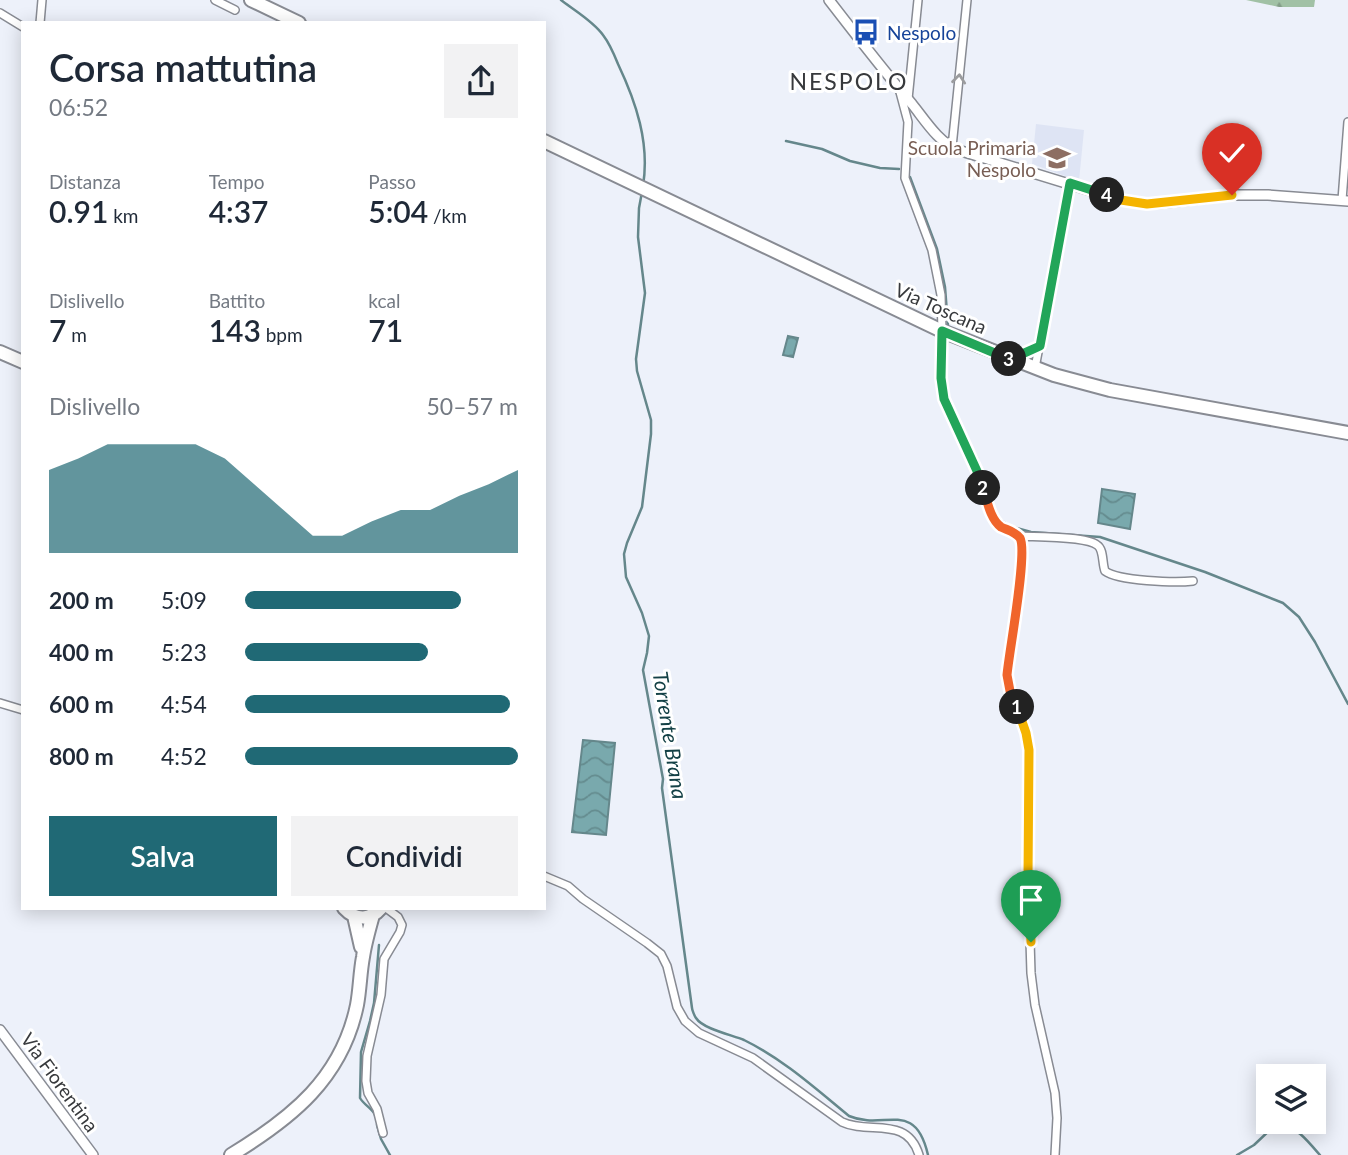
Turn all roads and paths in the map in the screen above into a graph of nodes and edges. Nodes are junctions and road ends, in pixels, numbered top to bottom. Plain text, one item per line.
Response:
1 (42, 0) edge
2 (215, 0) edge
3 (251, 0) edge
4 (829, 0) edge
5 (918, 0) edge
6 (967, 0) edge
7 (235, 9) dead end
8 (0, 13) edge
9 (40, 21) edge
10 (295, 21) edge
11 (21, 26) edge
12 (898, 88) junction
13 (908, 99) junction
14 (1348, 122) edge
15 (546, 142) edge
16 (952, 147) junction
17 (1070, 183) junction
18 (1345, 200) edge
19 (942, 331) junction
20 (1040, 346) junction
21 (0, 352) edge
22 (1011, 359) junction
23 (21, 361) edge
24 (1035, 368) junction
25 (1348, 433) edge
26 (1018, 536) junction
27 (1193, 581) dead end
28 (0, 703) edge
29 (21, 709) edge
30 (546, 877) edge
31 (389, 910) edge
32 (349, 912) edge
33 (377, 912) edge
34 (363, 958) junction
35 (0, 1030) edge
36 (383, 1133) dead end
37 (93, 1155) edge
38 (231, 1155) edge
39 (919, 1155) edge
40 (1055, 1155) edge

1 - 9 street
2 - 7 street
3 - 10 main road
4 - 12 street
5 - 13 street
16 -> 6 street
8 - 11 street
12 - 13 street
12 - 19 street
13 - 16 street
14 - 18 street
15 - 19 main road, Via Toscana
16 - 17 street
17 - 18 street
17 - 20 street
19 - 22 main road, Via Toscana
19 - 26 street
20 - 22 street
20 - 24 street
21 - 23 main road
22 - 24 main road, Via Toscana
24 - 25 main road, Via Toscana
26 - 27 street
26 - 40 street
28 - 29 street
30 - 39 street
31 - 36 street
32 - 33 main road
32 - 34 main road
33 - 34 main road
34 - 38 main road
35 - 37 street, Via Fiorentina

